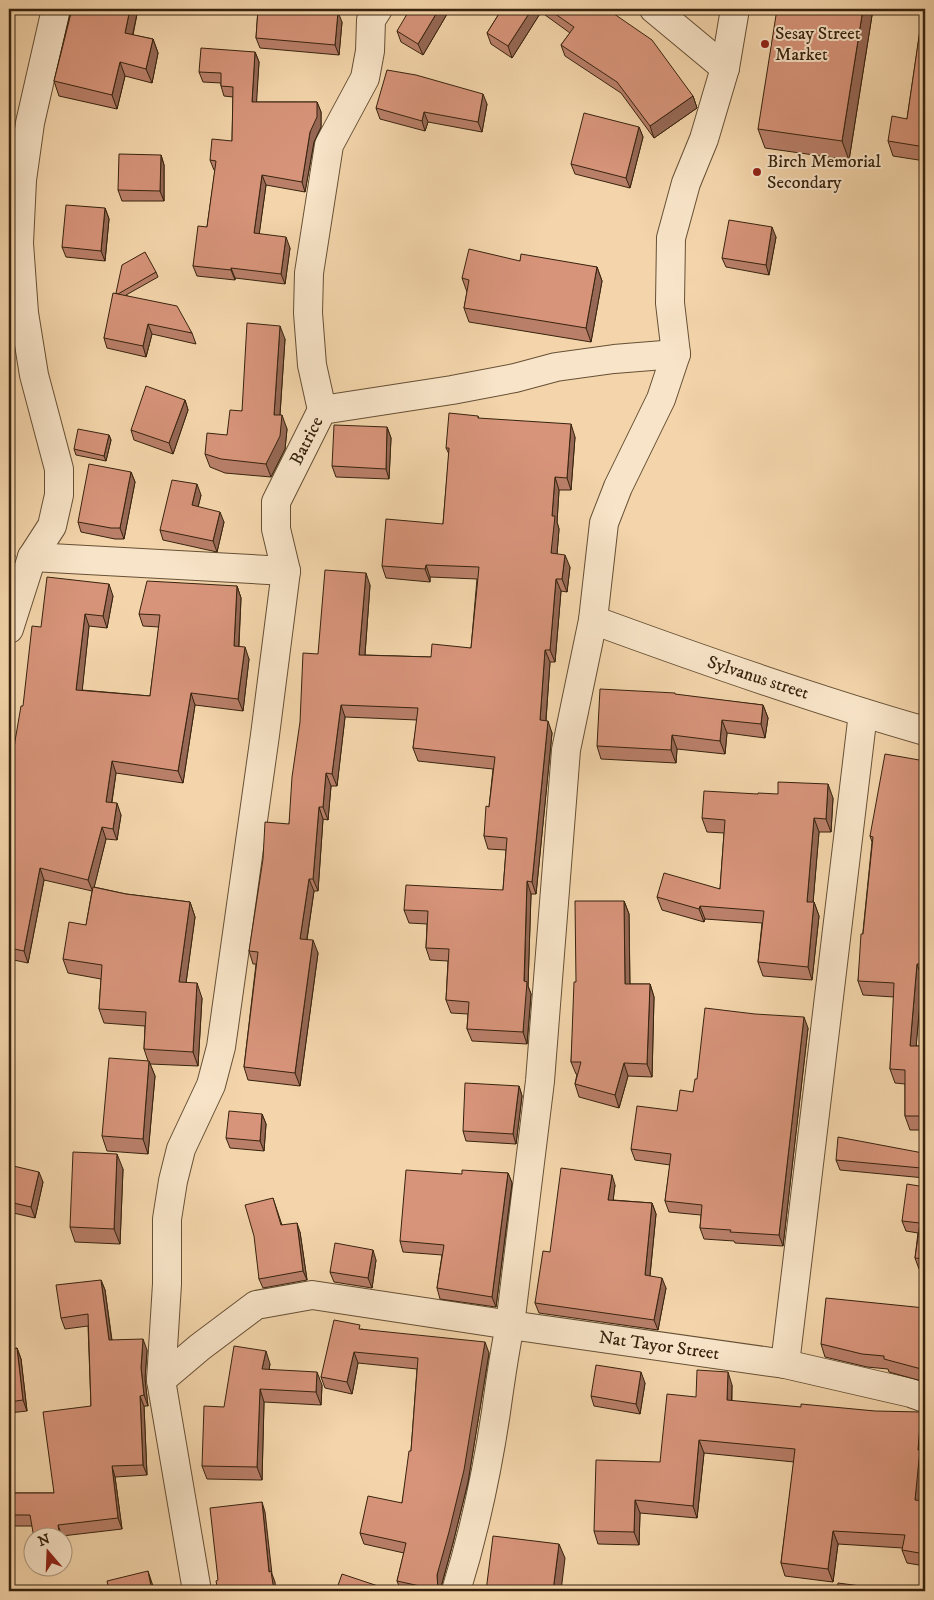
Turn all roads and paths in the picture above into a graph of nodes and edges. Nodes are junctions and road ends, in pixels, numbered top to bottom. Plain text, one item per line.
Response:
1 (56, 9) edge
2 (378, 9) edge
3 (654, 9) edge
4 (735, 9) edge
5 (725, 68) junction
6 (676, 354) junction
7 (322, 410) junction
8 (32, 557) junction
9 (286, 571) junction
10 (593, 620) junction
11 (9, 629) edge
12 (863, 713) junction
13 (925, 731) edge
14 (510, 1326) junction
15 (785, 1364) junction
16 (161, 1380) junction
17 (925, 1398) edge
18 (197, 1591) edge
19 (456, 1591) edge

1 - 8 street
2 - 7 street
3 - 5 street
4 - 5 street
5 - 6 street
6 - 7 street, Batrice
6 - 10 street
7 - 9 street, Batrice
8 - 9 street
8 - 11 street
9 - 16 street
10 - 12 street, Sylvanus street
10 - 14 street
12 - 13 street, Sylvanus street
12 - 15 street
14 - 15 street, Nat Tayor Street
14 - 16 street, Nat Tayor Street
14 - 19 street
15 - 17 street, Nat Tayor Street
16 - 18 street

